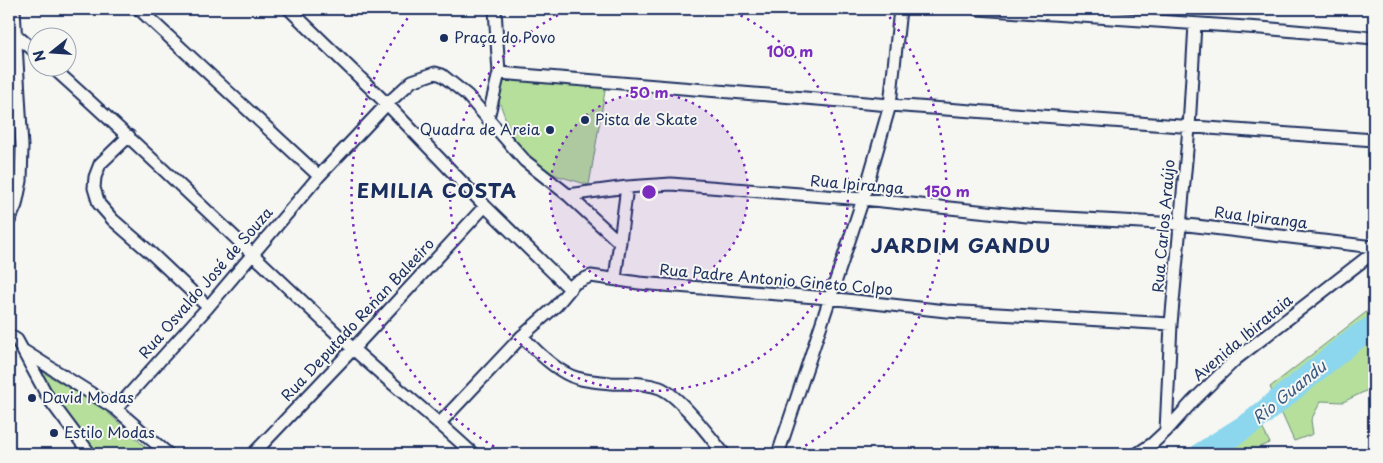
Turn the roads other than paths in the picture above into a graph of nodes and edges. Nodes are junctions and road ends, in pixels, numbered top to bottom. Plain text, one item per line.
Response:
1 (14, 9) edge
2 (139, 9) edge
3 (289, 9) edge
4 (495, 9) edge
5 (900, 9) edge
6 (977, 9) edge
7 (1195, 24) junction
8 (16, 35) junction
9 (1374, 38) edge
10 (28, 45) edge
11 (499, 73) junction
12 (64, 78) edge
13 (387, 104) junction
14 (890, 105) junction
15 (488, 118) junction
16 (1188, 128) junction
17 (129, 136) junction
18 (1374, 140) edge
19 (319, 176) junction
20 (627, 187) junction
21 (568, 195) junction
22 (863, 200) junction
23 (485, 206) junction
24 (9, 221) edge
25 (1179, 224) junction
26 (620, 243) junction
27 (1374, 247) edge
28 (1374, 252) edge
29 (253, 255) junction
30 (615, 278) junction
31 (570, 289) junction
32 (828, 298) junction
33 (208, 307) junction
34 (1171, 324) junction
35 (9, 335) edge
36 (522, 336) junction
37 (353, 349) junction
38 (24, 351) junction
39 (116, 409) junction
40 (440, 423) junction
41 (1166, 431) junction
42 (1374, 452) edge
43 (90, 454) edge
44 (168, 454) edge
45 (253, 454) edge
46 (473, 454) edge
47 (724, 454) edge
48 (778, 454) edge
49 (1137, 454) edge
50 (1369, 454) edge

1 - 8 street
2 - 19 street
3 - 13 street
4 - 11 street
5 - 14 street
6 - 7 street
7 - 9 street
7 - 16 street, Rua Carlos Araújo
8 - 10 street
8 - 24 street
11 - 14 street
11 - 15 street
12 - 17 street
13 - 15 street, Rua Osvaldo José de Souza
13 - 19 street, Rua Osvaldo José de Souza
13 - 23 street
14 - 16 street
14 - 22 street
15 - 21 street
16 - 18 street
16 - 25 street, Rua Carlos Araújo
17 - 29 street
17 - 33 street
19 - 29 street, Rua Osvaldo José de Souza
20 - 21 street, Rua Ipiranga
20 - 22 street, Rua Ipiranga
20 - 26 street
21 - 26 street
22 - 25 street, Rua Ipiranga
22 - 32 street
23 - 31 street
23 - 37 street, Rua Deputado Renan Baleeiro
25 - 27 street, Rua Ipiranga
25 - 34 street, Rua Carlos Araújo
26 - 30 street
28 - 41 street, Avenida Ibirataia
29 - 33 street, Rua Osvaldo José de Souza
29 - 37 street
30 - 31 street, Rua Padre Antonio Gineto Colpo
30 - 32 street, Rua Padre Antonio Gineto Colpo
31 - 36 street, Rua Padre Antonio Gineto Colpo
32 - 34 street, Rua Padre Antonio Gineto Colpo
32 - 48 street
33 - 39 street, Rua Osvaldo José de Souza
34 - 41 street, Rua Carlos Araújo
35 - 38 street
36 - 40 street, Rua Padre Antonio Gineto Colpo
36 - 47 street
37 - 40 street
37 - 45 street, Rua Deputado Renan Baleeiro
38 - 39 street
38 - 43 street
39 - 44 street
40 - 46 street
41 - 49 street, Avenida Ibirataia
42 - 50 street

